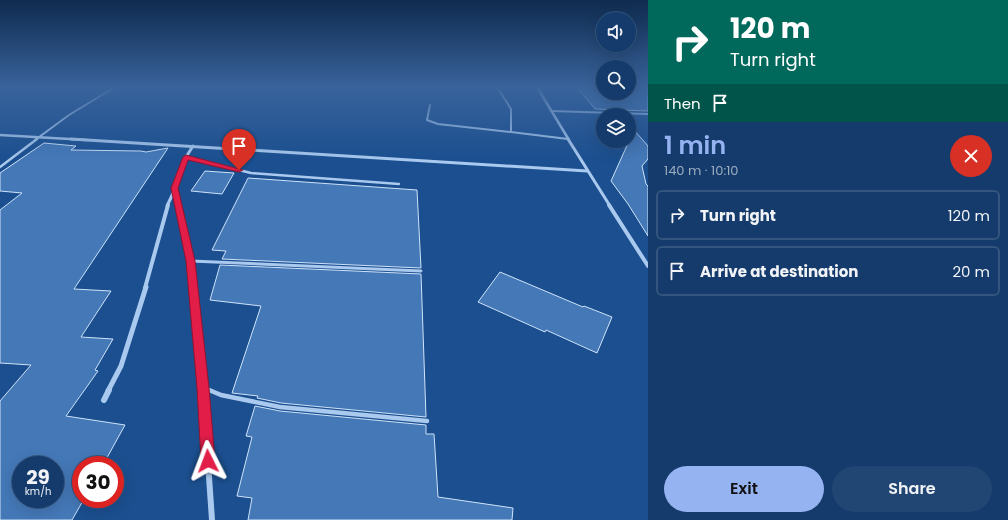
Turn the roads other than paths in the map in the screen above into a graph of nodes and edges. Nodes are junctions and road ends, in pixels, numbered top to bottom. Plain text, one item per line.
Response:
1 (75, 111) edge
2 (429, 111) edge
3 (511, 111) edge
4 (552, 111) edge
5 (561, 111) edge
6 (648, 114) edge
7 (510, 132) junction
8 (0, 135) edge
9 (40, 138) junction
10 (568, 139) junction
11 (193, 146) junction
12 (186, 157) junction
13 (0, 167) edge
14 (586, 172) junction
15 (399, 184) dead end
16 (175, 188) junction
17 (191, 261) junction
18 (648, 266) edge
19 (421, 271) dead end
20 (203, 388) junction
21 (104, 400) dead end
22 (427, 421) dead end
23 (212, 520) edge

1 - 9 lane
2 - 7 lane
3 - 7 lane
4 - 10 street
5 - 6 lane
7 - 10 lane
8 - 9 street
9 - 11 street
9 - 13 lane
10 - 14 street
11 - 12 street
11 - 14 street
12 - 15 lane
12 - 16 street
14 - 18 street
16 - 17 street
16 - 21 street
17 - 19 lane
17 - 20 street
20 - 22 lane
20 - 23 street

